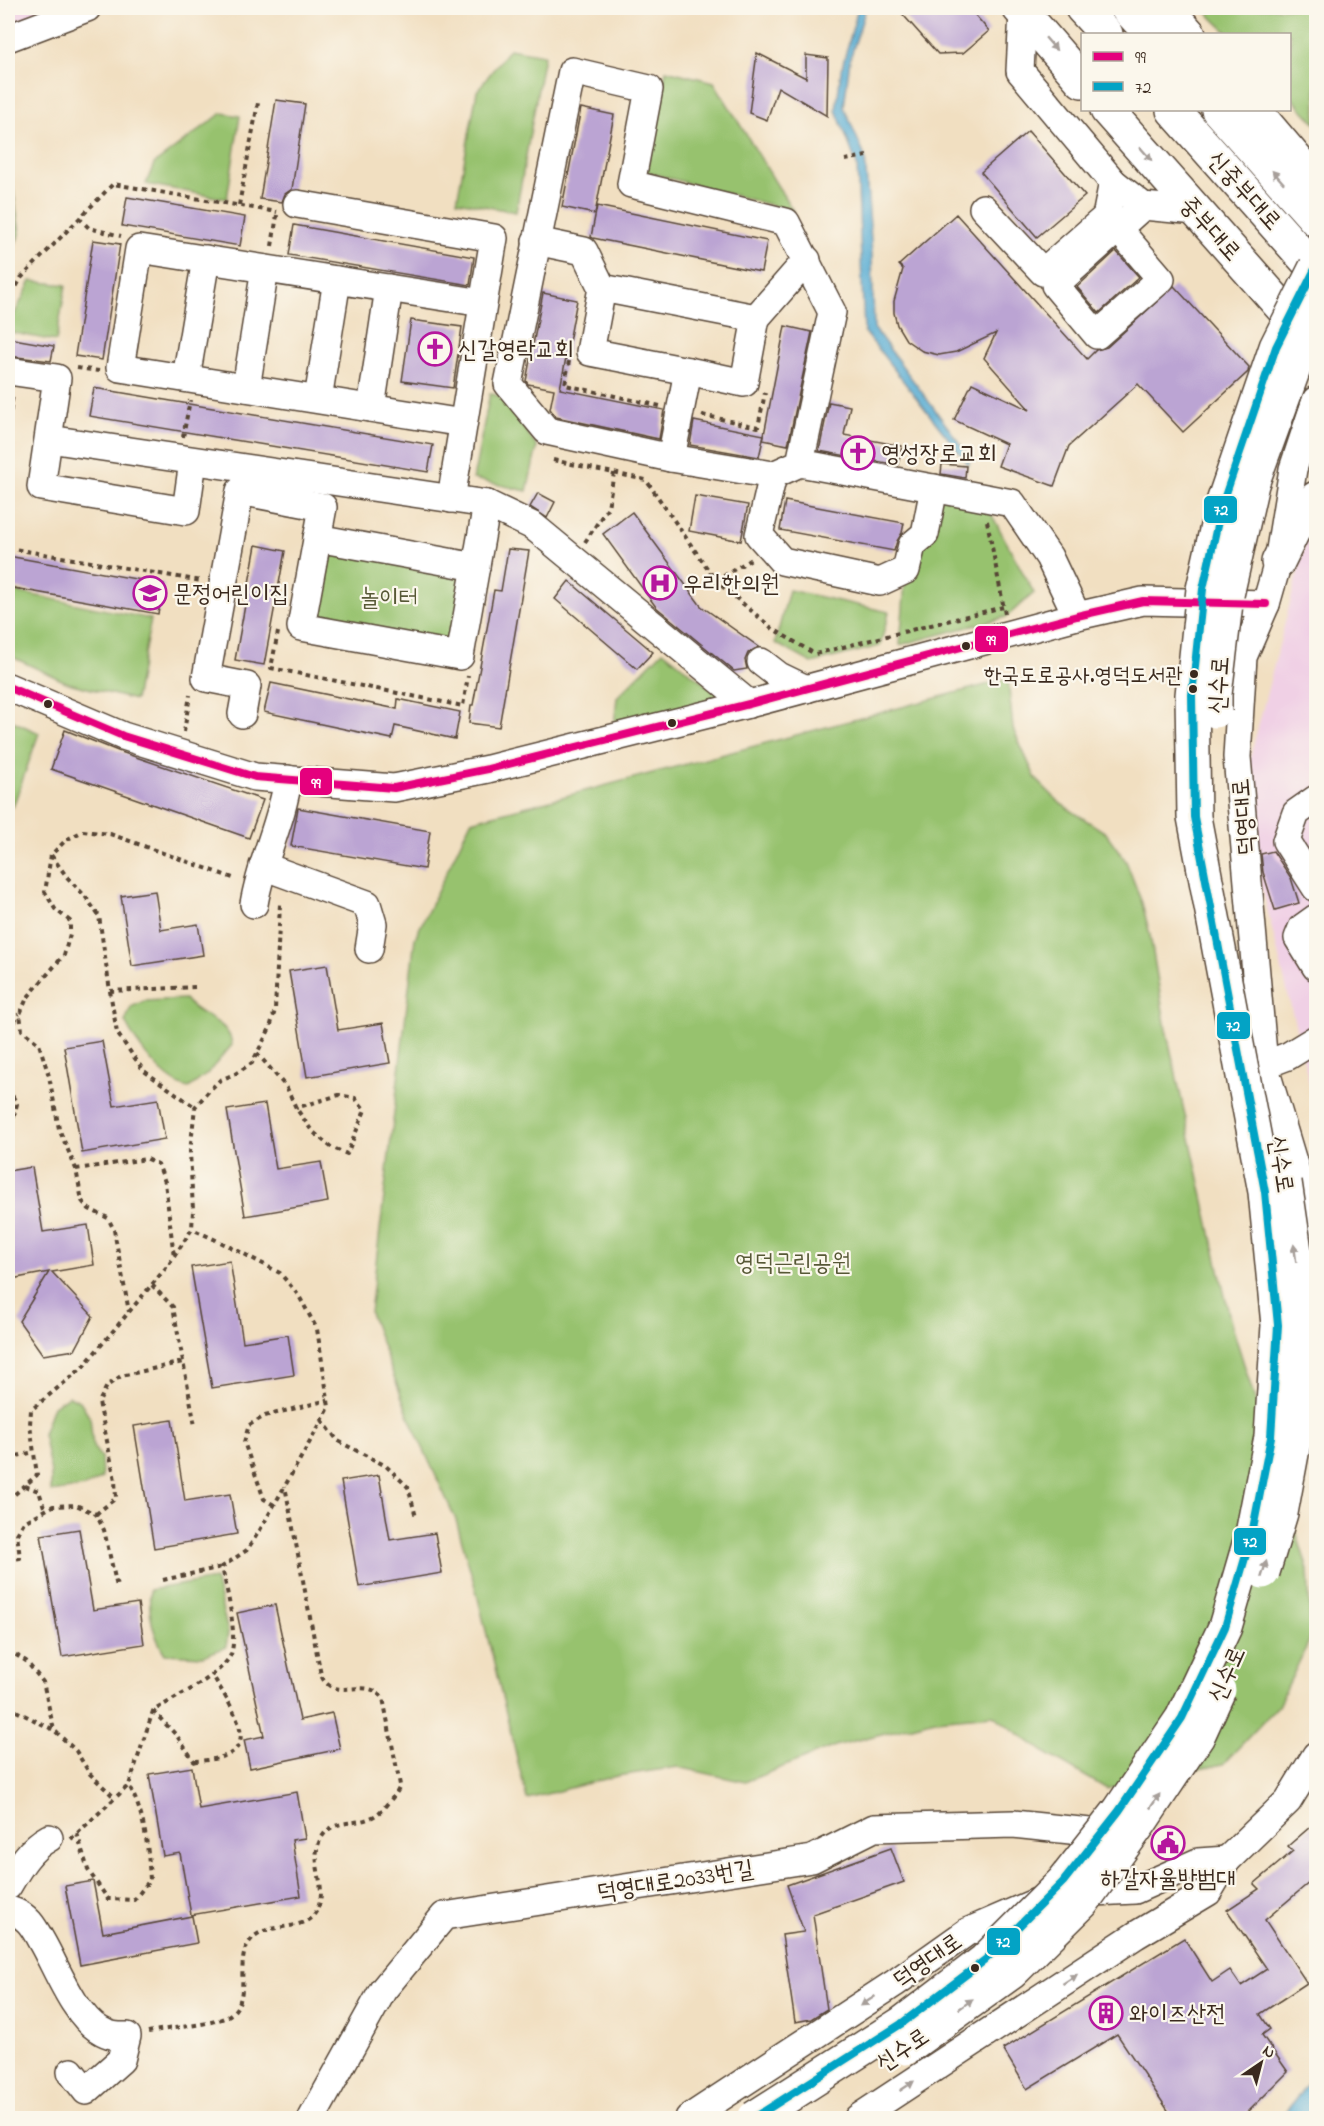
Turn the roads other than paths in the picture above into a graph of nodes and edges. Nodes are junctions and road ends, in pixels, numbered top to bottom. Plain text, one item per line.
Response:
1 (87, 8) edge
2 (1082, 8) edge
3 (1127, 8) edge
4 (1166, 8) edge
5 (1021, 10) edge
6 (21, 25) edge
7 (1105, 33) edge
8 (1150, 33) edge
9 (1189, 33) edge
10 (1081, 79) edge
11 (1108, 111) edge
12 (1174, 111) edge
13 (1219, 111) edge
14 (1255, 111) edge
15 (1314, 179) edge
16 (1113, 182) junction
17 (1143, 206) junction
18 (983, 208) dead end
19 (287, 210) road end
20 (1196, 211) junction
21 (1317, 220) edge
22 (1118, 229) junction
23 (536, 242) junction
24 (206, 259) junction
25 (268, 260) junction
26 (807, 260) junction
27 (1317, 267) edge
28 (1317, 272) edge
29 (1049, 279) junction
30 (337, 280) junction
31 (390, 288) junction
32 (602, 288) junction
33 (483, 303) junction
34 (756, 318) junction
35 (1317, 321) edge
36 (1317, 346) edge
37 (12, 371) edge
38 (688, 371) junction
39 (189, 386) junction
40 (246, 388) junction
41 (318, 399) junction
42 (1317, 400) edge
43 (371, 408) junction
44 (463, 423) junction
45 (49, 439) junction
46 (187, 453) junction
47 (671, 458) junction
48 (800, 463) junction
49 (773, 475) junction
50 (934, 488) junction
51 (451, 498) junction
52 (1317, 498) edge
53 (487, 504) junction
54 (317, 538) junction
55 (1278, 562) junction
56 (476, 567) junction
57 (1143, 601) junction
58 (1266, 604) junction
59 (1077, 616) junction
60 (1243, 657) junction
61 (761, 662) dead end
62 (8, 687) edge
63 (806, 689) junction
64 (749, 704) junction
65 (242, 714) dead end
66 (288, 779) junction
67 (1317, 800) edge
68 (1317, 888) edge
69 (1317, 918) edge
70 (369, 950) dead end
71 (1317, 967) edge
72 (1317, 1039) edge
73 (1264, 1065) junction
74 (1317, 1238) edge
75 (1317, 1755) edge
76 (1142, 1832) dead end
77 (49, 1838) road end
78 (1227, 1860) junction
79 (9, 1905) edge
80 (895, 1983) junction
81 (943, 2062) junction
82 (71, 2072) dead end
83 (312, 2118) edge
84 (689, 2118) edge
85 (754, 2118) edge
86 (796, 2118) edge
87 (858, 2118) edge

1 - 6 street
2 - 7 main road
3 - 8 main road
4 - 9 main road
5 -> 10 main road
5 - 16 street
11 -> 20 main road, 중부대로
12 - 28 main road, 신중부대로
21 -> 13 main road, 신중부대로
14 - 15 main road
16 - 17 street
16 - 29 street
17 - 20 street
17 - 22 street
18 - 29 street
19 - 33 street
20 - 36 main road, 중부대로
22 - 29 street
22 - 29 street
23 - 26 street
23 - 32 street
23 - 47 street
24 - 25 street
24 - 39 street
24 - 39 street
25 - 30 street
25 - 40 street
26 - 34 street
26 - 48 street
27 - 85 main road, 신수로, bridge
30 - 31 street
30 - 41 street
31 - 33 street
31 - 43 street
32 - 34 street
32 - 38 street
33 - 44 street
34 - 38 street
86 -> 35 main road, 신수로, bridge
37 - 45 street
38 - 47 street
39 - 40 street
40 - 41 street
41 - 43 street
42 - 55 street, 덕영대로
43 - 44 street
44 - 51 street
45 - 46 street
45 - 46 street
46 - 51 street
47 - 49 street
48 - 49 street
48 - 50 street
49 - 50 street
50 - 59 street
51 - 53 street
52 - 55 main road
53 - 56 street
53 - 64 street
54 - 56 street
54 - 56 street
54 - 65 street
55 - 58 street, 덕영대로
57 - 58 street
57 - 59 street
57 - 60 street
58 - 60 street, 덕영대로
59 - 63 street
60 - 73 street, 덕영대로
61 - 63 street
62 - 66 street
63 - 64 street
64 - 66 street
66 - 70 street
67 - 68 street
69 - 71 street
72 - 73 street
73 - 74 street, 덕영대로
75 - 78 street
76 - 83 street, 덕영대로2033번길
77 - 79 street
78 - 80 street, 덕영대로
81 -> 78 street
79 - 82 street
80 - 81 street
80 -> 84 street, 덕영대로
87 -> 81 street

